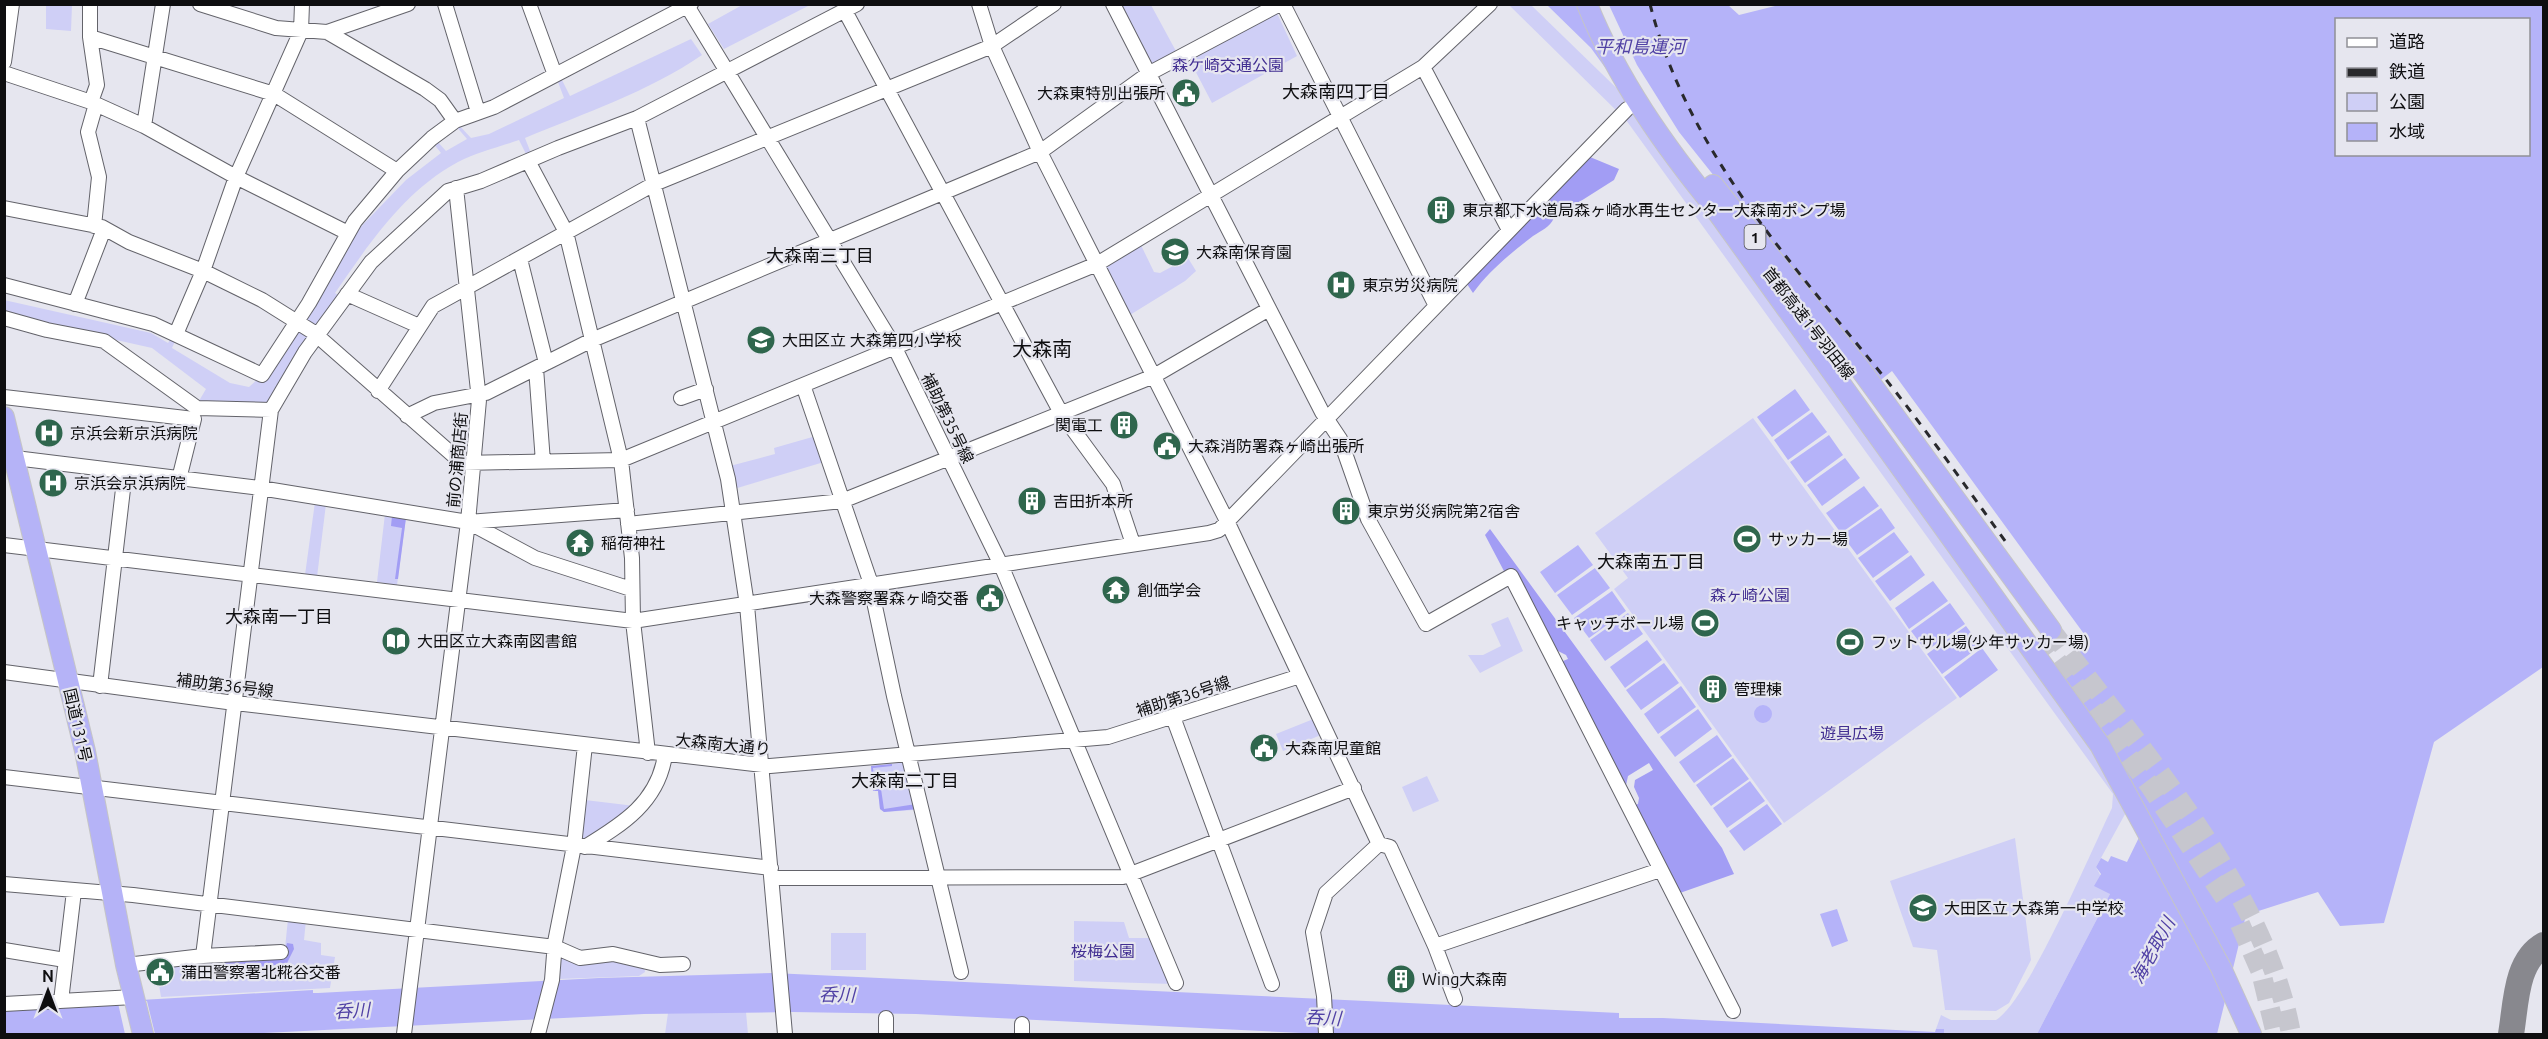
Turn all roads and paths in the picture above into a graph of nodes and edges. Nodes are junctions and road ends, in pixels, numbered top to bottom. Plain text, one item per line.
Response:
1 (12, 4) edge
2 (90, 4) edge
3 (163, 4) edge
4 (200, 4) edge
5 (302, 4) edge
6 (408, 4) edge
7 (444, 4) edge
8 (980, 4) edge
9 (1054, 4) edge
10 (1113, 4) edge
11 (1281, 4) edge
12 (1490, 4) edge
13 (1587, 4) edge
14 (1602, 4) edge
15 (688, 5) edge
16 (534, 6) edge
17 (851, 8) edge
18 (301, 31) junction
19 (327, 32) junction
20 (90, 37) junction
21 (992, 46) junction
22 (155, 57) junction
23 (4, 62) edge
24 (1423, 67) junction
25 (726, 71) junction
26 (4, 73) edge
27 (1148, 74) junction
28 (555, 75) junction
29 (888, 90) junction
30 (274, 94) junction
31 (94, 103) junction
32 (1627, 109) dead end
33 (478, 112) junction
34 (637, 117) junction
35 (1339, 118) junction
36 (455, 121) junction
37 (144, 126) junction
38 (767, 137) junction
39 (1040, 152) junction
40 (528, 161) junction
41 (398, 171) junction
42 (236, 177) junction
43 (654, 184) junction
44 (456, 188) junction
45 (943, 193) junction
46 (1210, 196) junction
47 (1708, 199) junction
48 (4, 208) edge
49 (99, 227) junction
50 (1509, 230) junction
51 (348, 232) junction
52 (566, 232) junction
53 (829, 240) junction
54 (520, 259) junction
55 (1098, 264) junction
56 (203, 271) junction
57 (4, 285) edge
58 (467, 287) junction
59 (347, 294) junction
60 (684, 302) junction
61 (1002, 303) junction
62 (75, 304) junction
63 (1435, 304) junction
64 (1269, 309) junction
65 (4, 318) edge
66 (298, 322) junction
67 (419, 326) junction
68 (176, 334) junction
69 (315, 334) junction
70 (592, 340) junction
71 (894, 346) junction
72 (541, 365) junction
73 (1154, 376) junction
74 (803, 385) junction
75 (706, 389) junction
76 (378, 391) junction
77 (4, 397) edge
78 (479, 398) junction
79 (681, 398) dead end
80 (271, 410) junction
81 (1061, 413) junction
82 (195, 414) junction
83 (407, 416) junction
84 (4, 417) edge
85 (1326, 419) junction
86 (715, 422) junction
87 (948, 457) junction
88 (9, 458) edge
89 (621, 460) junction
90 (1921, 461) junction
91 (543, 462) junction
92 (472, 464) junction
93 (125, 472) junction
94 (179, 478) junction
95 (260, 488) junction
96 (842, 501) junction
97 (627, 510) junction
98 (734, 515) junction
99 (1227, 521) junction
100 (468, 522) junction
101 (628, 524) junction
102 (1133, 544) junction
103 (4, 545) edge
104 (36, 549) junction
105 (114, 559) junction
106 (1000, 565) junction
107 (249, 575) junction
108 (870, 585) junction
109 (631, 589) junction
110 (458, 600) junction
111 (747, 604) junction
112 (633, 621) junction
113 (2045, 633) tunnel mouth
114 (4, 672) edge
115 (1300, 676) junction
116 (68, 681) junction
117 (100, 686) junction
118 (234, 702) junction
119 (1173, 717) junction
120 (442, 727) junction
121 (1074, 739) junction
122 (585, 745) junction
123 (648, 753) junction
124 (908, 754) junction
125 (664, 755) junction
126 (761, 766) junction
127 (4, 777) edge
128 (93, 788) junction
129 (1354, 788) junction
130 (221, 804) junction
131 (430, 828) junction
132 (1219, 841) junction
133 (1379, 844) junction
134 (580, 846) junction
135 (1660, 870) junction
136 (772, 873) junction
137 (1132, 874) junction
138 (938, 878) junction
139 (4, 884) edge
140 (74, 891) junction
141 (113, 894) junction
142 (209, 905) junction
143 (417, 930) junction
144 (1435, 946) junction
145 (555, 947) junction
146 (4, 950) edge
147 (281, 952) dead end
148 (202, 956) junction
149 (65, 960) junction
150 (683, 964) dead end
151 (126, 965) junction
152 (961, 972) dead end
153 (1176, 982) dead end
154 (1272, 984) dead end
155 (134, 999) junction
156 (1455, 999) dead end
157 (60, 1001) junction
158 (4, 1004) edge
159 (1733, 1011) dead end
160 (886, 1018) dead end
161 (540, 1028) edge
162 (404, 1032) edge
163 (143, 1035) edge
164 (785, 1035) edge
165 (886, 1035) edge
166 (1326, 1035) edge
167 (2251, 1035) edge

1 - 23 street
2 - 20 street
3 - 22 street
4 - 18 street
5 - 18 street
6 - 19 street
7 - 33 street
8 - 21 street
9 - 21 street
10 - 27 street
11 - 27 street
11 - 35 street
12 - 24 street
13 - 47 highway, 首都高速1号羽田線 / 1
14 - 90 highway, 首都高速1号羽田線 / 1
15 - 25 street, 補助第35号線
15 - 28 street
16 - 28 street
17 - 25 street
17 - 29 street
18 - 19 street
18 - 30 street
19 - 36 street
20 - 22 street
20 - 31 street
21 - 29 street
21 - 39 street
22 - 30 street
22 - 37 street
24 - 35 street
24 - 50 street
25 - 34 street
25 - 38 street, 補助第35号線
26 - 31 street
27 - 39 street
27 - 46 street
28 - 33 street
29 - 38 street
29 - 45 street
30 - 41 street
30 - 42 street
31 - 37 street
31 - 49 street
32 - 50 street
33 - 36 street
34 - 40 street
34 - 43 street
35 - 46 street
35 - 63 street
36 - 41 street
37 - 42 street
38 - 43 street
38 - 53 street, 補助第35号線
39 - 45 street
39 - 55 street
40 - 44 street
40 - 52 street
41 - 51 street
42 - 51 street
42 - 56 street
43 - 52 street
43 - 60 street
44 - 58 street, 前の浦商店街
44 - 59 street
45 - 53 street
45 - 61 street
46 - 55 street
46 - 64 street
47 - 90 highway, 首都高速1号羽田線 / 1
47 - 167 highway
48 - 49 street
49 - 56 street
49 - 62 street
50 - 63 street
51 - 66 street
52 - 54 street
52 - 70 street
53 - 60 street
53 - 71 street, 補助第35号線
54 - 58 street
54 - 72 street
55 - 61 street
55 - 73 street
56 - 66 street
56 - 68 street
57 - 62 street
58 - 67 street
58 - 78 street, 前の浦商店街
59 - 67 street
59 - 69 street
60 - 70 street
60 - 75 street
61 - 71 street
61 - 81 street
62 - 68 street
63 - 85 street
64 - 73 street
64 - 85 street
65 - 82 street
66 - 68 street
66 - 69 street
67 - 76 street
69 - 76 street
69 - 80 street
70 - 72 street
70 - 89 street
71 - 74 street
71 - 87 street, 補助第35号線
72 - 78 street
72 - 91 street
73 - 81 street
73 - 99 street
74 - 86 street
74 - 96 street
75 - 79 street
75 - 86 street
76 - 83 street
77 - 82 street
78 - 83 street
78 - 92 street, 前の浦商店街
80 - 82 street
80 - 95 street
81 - 87 street
81 - 102 street
82 - 94 street
83 - 92 street
84 - 88 highway, 国道131号
85 - 99 street
85 - 135 street
86 - 89 street
86 - 98 street
87 - 96 street
87 - 106 street, 補助第35号線
88 - 93 street
88 - 104 highway, 国道131号
89 - 91 street
89 - 97 street
90 - 113 highway, 首都高速1号羽田線 / 1
91 - 92 street
92 - 100 street, 前の浦商店街
93 - 94 street
93 - 105 street
94 - 95 street
95 - 100 street
95 - 107 street
96 - 98 street
96 - 108 street
97 - 100 street
97 - 101 street
98 - 101 street
98 - 111 street
99 - 102 street
99 - 115 street
100 - 109 street
100 - 110 street, 前の浦商店街
101 - 109 street
102 - 106 street
103 - 104 street
104 - 105 street
104 - 116 highway, 国道131号
105 - 107 street
105 - 117 street
106 - 108 street
106 - 121 street, 補助第35号線
107 - 110 street
107 - 118 street
108 - 111 street
108 - 124 street
109 - 112 street
110 - 112 street
110 - 120 street, 前の浦商店街
111 - 112 street
111 - 126 street
112 - 123 street
114 - 116 street, 補助第36号線
115 - 119 street, 補助第36号線
115 - 129 street
116 - 117 street, 補助第36号線
116 - 128 highway, 国道131号
117 - 118 street, 補助第36号線
118 - 120 street, 補助第36号線
118 - 130 street
119 - 121 street, 補助第36号線
119 - 132 street
120 - 122 street, 大森南大通り
120 - 131 street, 前の浦商店街
121 - 124 street, 大森南大通り
121 - 137 street, 補助第35号線
122 - 123 street, 大森南大通り
122 - 134 street
123 - 125 street, 大森南大通り
124 - 126 street, 大森南大通り
124 - 138 street
125 - 126 street, 大森南大通り
125 - 134 street
126 - 136 street
127 - 128 street
128 - 130 street
128 - 141 highway, 国道131号
129 - 132 street
129 - 133 street
130 - 131 street
130 - 142 street
131 - 134 street
131 - 143 street, 前の浦商店街
132 - 137 street
132 - 154 street
133 - 144 street
133 - 166 street
134 - 136 street
134 - 145 street
135 - 144 street
135 - 159 street
136 - 138 street
136 - 164 street
137 - 138 street
137 - 153 street, 補助第35号線
138 - 152 street
139 - 140 street
140 - 141 street
140 - 149 street
141 - 142 street
141 - 151 highway, 国道131号
142 - 143 street
142 - 148 street
143 - 145 street
143 - 162 street, 前の浦商店街
144 - 156 street
145 - 150 street
145 - 161 street
146 - 149 street
147 - 148 street
148 - 151 street
149 - 157 street
151 - 155 highway, 国道131号
155 - 157 street
155 - 163 highway, 国道131号
157 - 158 street
160 - 165 street

